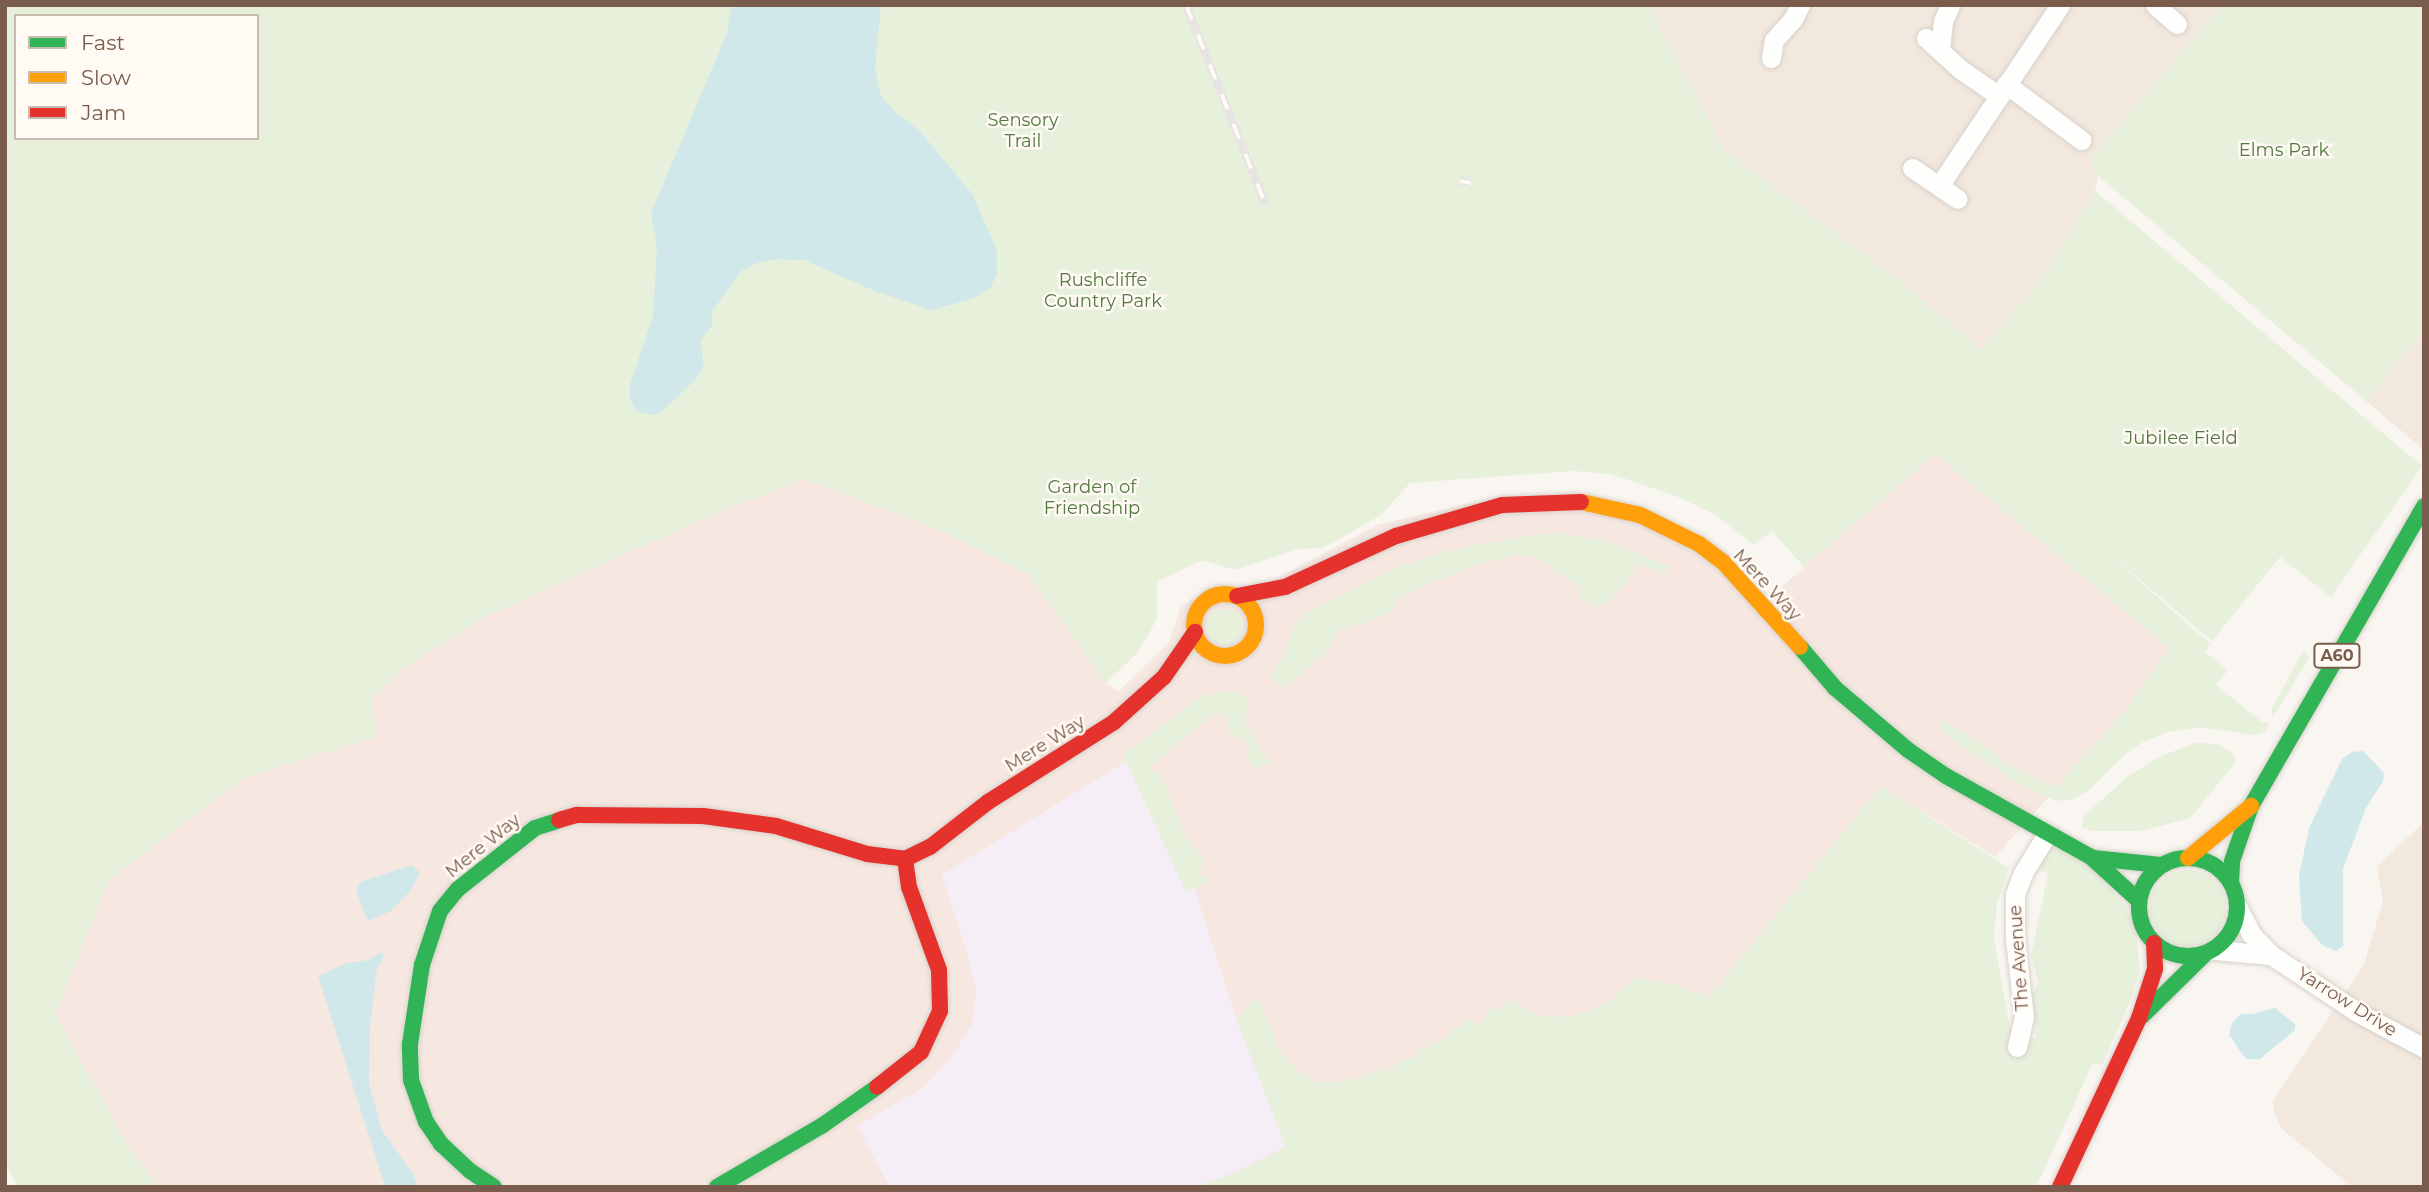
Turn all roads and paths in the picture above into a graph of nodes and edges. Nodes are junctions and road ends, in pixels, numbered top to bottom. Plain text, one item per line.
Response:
1 (1800, 5) edge
2 (1950, 5) edge
3 (2060, 5) edge
4 (2155, 5) edge
5 (2177, 24) dead end
6 (1771, 58) dead end
7 (2002, 90) junction
8 (2081, 140) dead end
9 (1912, 168) dead end
10 (1939, 186) junction
11 (1958, 199) dead end
12 (2424, 506) edge
13 (1285, 587) junction
14 (1237, 596) junction
15 (1256, 622) junction
16 (1195, 632) junction
17 (1216, 656) junction
18 (1164, 677) junction
19 (2251, 806) junction
20 (2047, 834) junction
21 (2091, 857) junction
22 (2188, 858) junction
23 (905, 859) junction
24 (2161, 865) junction
25 (2231, 883) junction
26 (2139, 901) junction
27 (2238, 908) junction
28 (2154, 943) junction
29 (2209, 952) junction
30 (2271, 955) junction
31 (2139, 1018) junction
32 (2017, 1048) dead end
33 (2424, 1048) edge
34 (494, 1187) edge
35 (717, 1187) edge
36 (2060, 1187) edge

1 - 6 street
2 - 7 street
3 - 7 street
4 - 5 street
7 - 8 street
7 - 10 street
9 - 10 street
10 - 11 street
12 - 19 street, A60
13 - 14 street, Mere Way
13 - 15 street, Mere Way
13 - 20 street, Mere Way
14 - 15 street
14 - 16 street
15 - 17 street
16 - 17 street
16 - 18 street, Mere Way
17 - 18 street, Mere Way
18 - 23 street, Mere Way
19 - 22 street, A60
19 - 25 street, A60
20 - 21 street, Mere Way
20 - 32 street, The Avenue
21 - 24 street, Mere Way
21 - 26 street, Mere Way
22 - 24 street, A60
22 - 25 street
23 - 34 street, Mere Way
23 - 35 street
24 - 26 street
25 - 27 street, A60
26 - 28 street
27 - 29 street
27 - 30 street
28 - 29 street
28 - 31 street
29 - 30 street
29 - 31 street
30 - 33 street, Yarrow Drive
31 - 36 street

